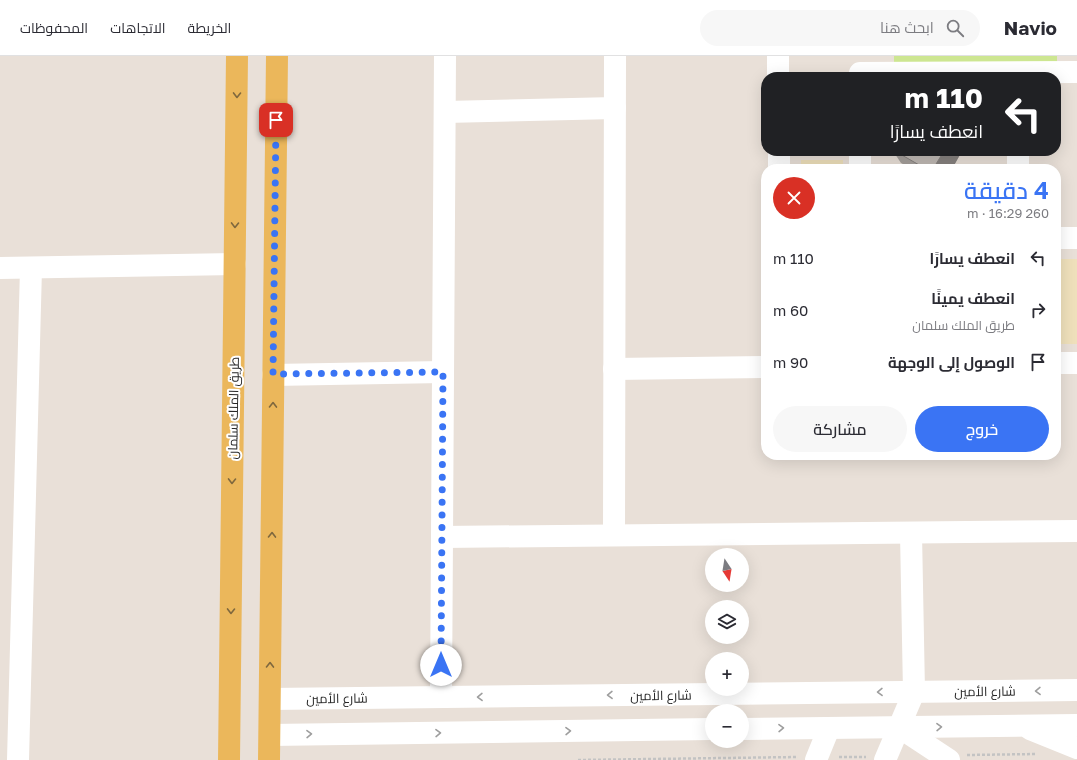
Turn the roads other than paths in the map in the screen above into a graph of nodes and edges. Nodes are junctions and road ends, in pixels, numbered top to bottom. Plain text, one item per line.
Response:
1 (237, 56) edge
2 (277, 56) edge
3 (445, 56) edge
4 (615, 56) edge
5 (778, 56) edge
6 (778, 72) edge
7 (1077, 72) edge
8 (1061, 73) edge
9 (615, 108) junction
10 (445, 112) junction
11 (1061, 238) edge
12 (1077, 238) edge
13 (235, 264) junction
14 (0, 268) edge
15 (31, 268) junction
16 (1061, 363) edge
17 (1077, 363) edge
18 (761, 367) edge
19 (614, 369) junction
20 (443, 372) junction
21 (273, 374) junction
22 (1077, 532) edge
23 (911, 533) junction
24 (614, 536) junction
25 (442, 537) junction
26 (1077, 690) edge
27 (914, 692) junction
28 (441, 697) junction
29 (270, 699) junction
30 (1077, 725) edge
31 (1022, 726) junction
32 (899, 727) junction
33 (829, 728) junction
34 (705, 729) edge
35 (749, 729) edge
36 (270, 735) junction
37 (1077, 748) edge
38 (18, 760) edge
39 (229, 760) edge
40 (270, 760) edge
41 (816, 760) edge
42 (885, 760) edge
43 (949, 760) edge

1 -> 13 main road, طريق الملك سلمان
2 - 21 main road
3 - 10 street
4 - 9 street
5 - 6 street
7 - 8 street
9 - 10 street
9 - 19 street
10 - 20 street
11 - 12 street
13 - 15 street
13 -> 39 main road, طريق الملك سلمان
14 - 15 street
15 - 38 street
16 - 17 street
18 - 19 street
19 - 24 street
20 - 21 street
20 - 25 street
29 -> 21 main road
22 - 23 street
23 - 24 street
23 - 27 street
24 - 25 street
25 - 28 street
26 -> 27 street, شارع الأمين
27 -> 28 street, شارع الأمين
27 - 32 street
28 - 29 street, شارع الأمين
29 - 36 main road
30 - 31 street
32 -> 31 street
31 - 37 street
32 - 33 street
32 - 42 street
32 - 43 street
35 -> 33 street
33 - 41 street
36 -> 34 street
36 - 40 main road

